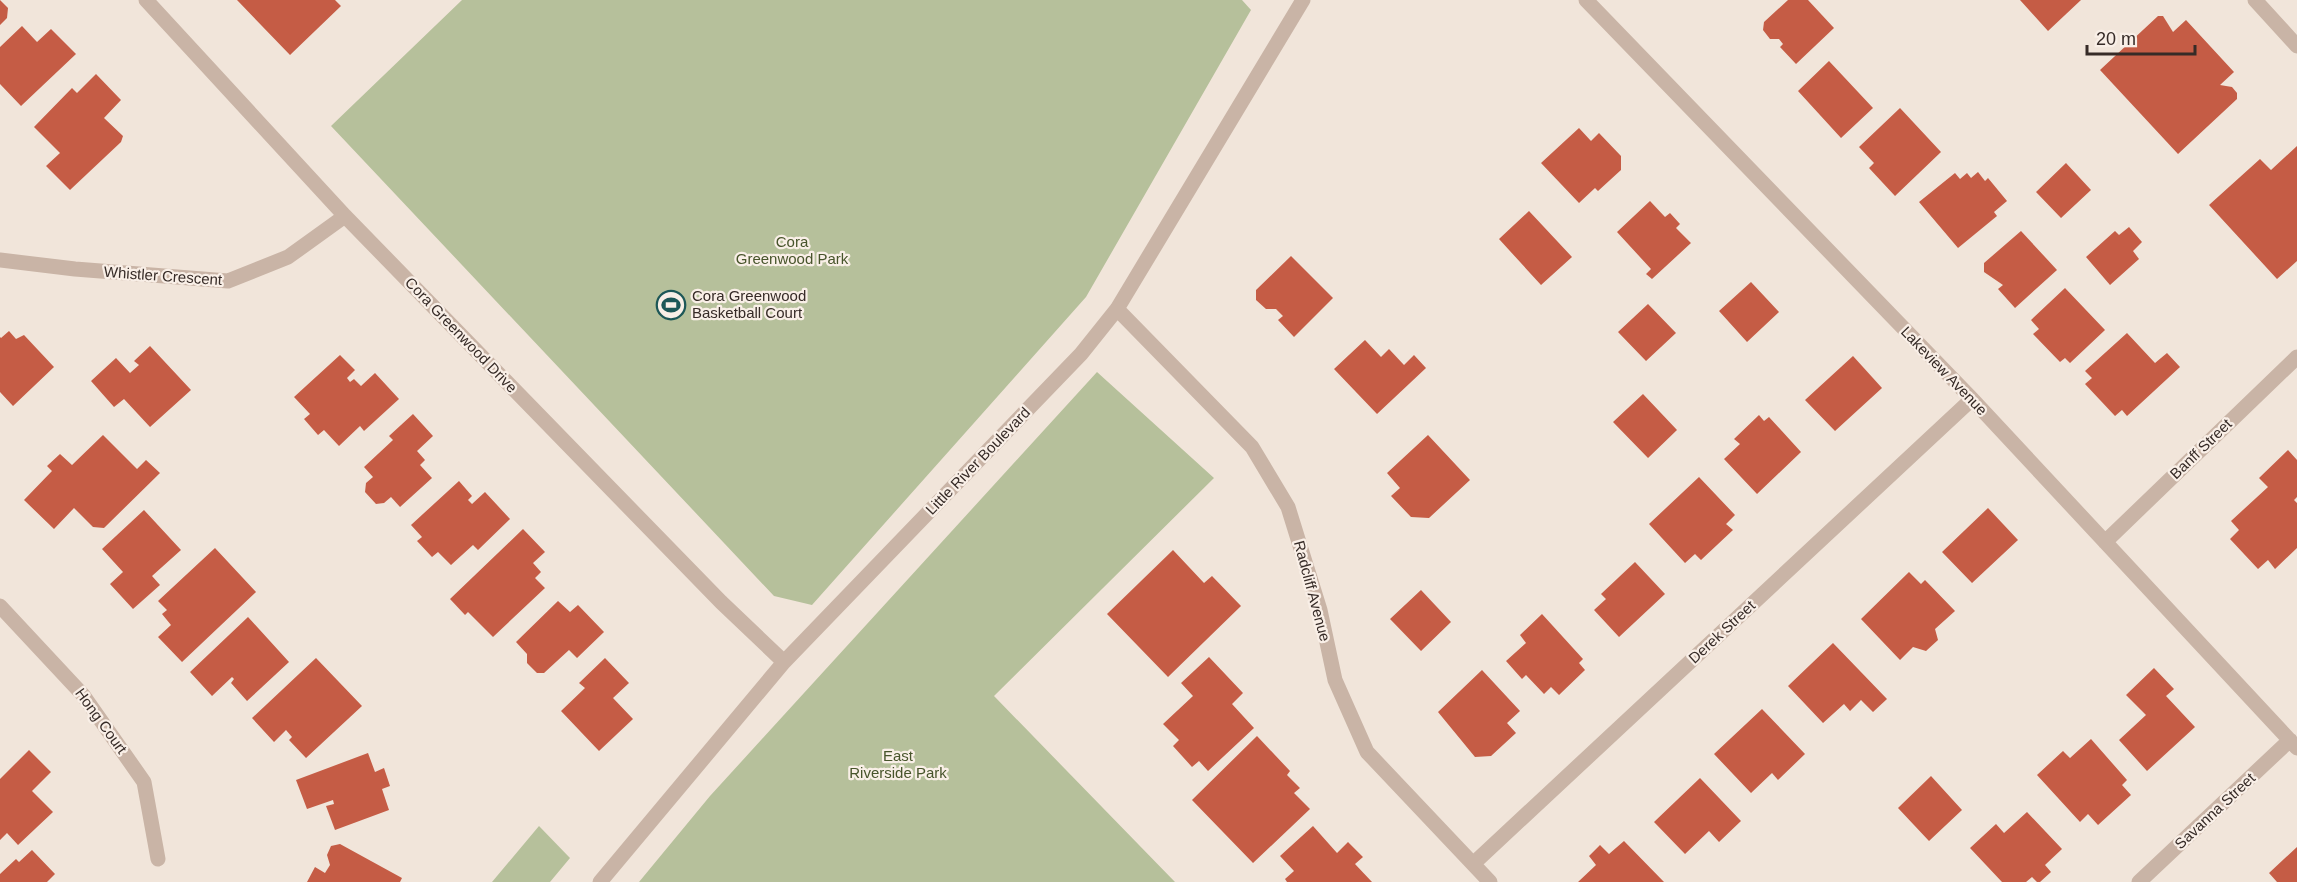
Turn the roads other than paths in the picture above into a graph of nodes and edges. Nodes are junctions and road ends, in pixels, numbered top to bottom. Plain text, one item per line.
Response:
1 (146, 0) edge
2 (1303, 0) edge
3 (1586, 0) edge
4 (2255, 0) edge
5 (2297, 46) edge
6 (345, 216) junction
7 (0, 261) edge
8 (1117, 309) junction
9 (2297, 357) edge
10 (1972, 399) junction
11 (2105, 542) junction
12 (0, 606) edge
13 (784, 662) junction
14 (2294, 744) edge
15 (158, 859) dead end
16 (1473, 864) junction
17 (600, 882) edge
18 (1490, 882) edge
19 (2139, 882) edge

1 - 6 street, Cora Greenwood Drive
2 - 8 street, Little River Boulevard
3 - 10 street, Lakeview Avenue
4 - 5 street
6 - 7 street, Whistler Crescent
6 - 13 street, Cora Greenwood Drive
8 - 13 street, Little River Boulevard
8 - 16 street, Radcliff Avenue
9 - 11 street, Banff Street
10 - 11 street, Lakeview Avenue
10 - 16 street, Derek Street
11 - 14 street, Lakeview Avenue
12 - 15 street, Hong Court
13 - 17 street, Little River Boulevard
14 - 19 street, Savanna Street
16 - 18 street, Radcliff Avenue

